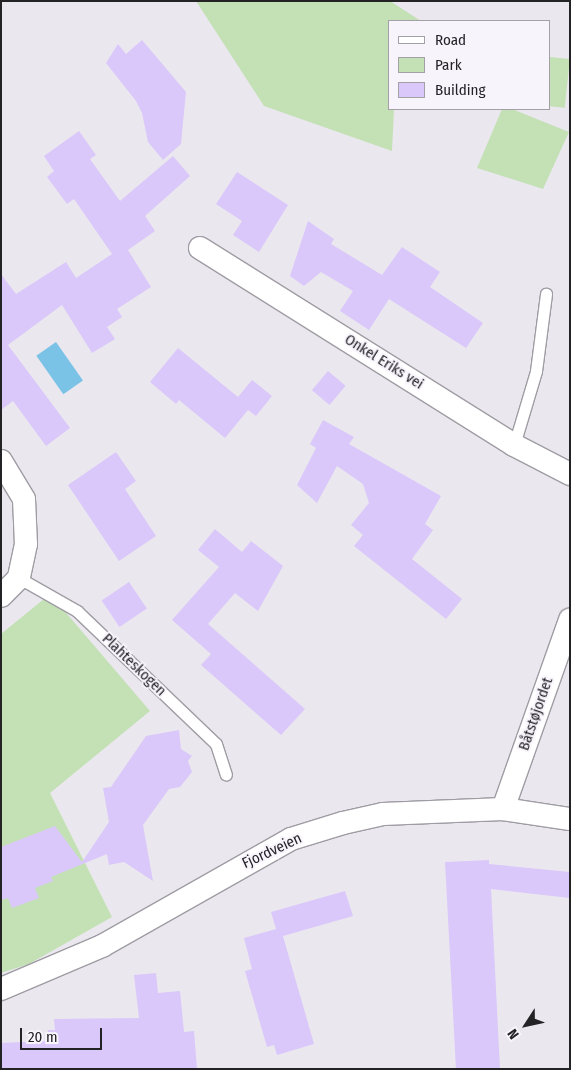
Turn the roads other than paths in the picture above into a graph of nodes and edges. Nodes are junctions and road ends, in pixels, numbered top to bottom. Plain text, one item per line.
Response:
1 (200, 248) dead end
2 (546, 294) dead end
3 (514, 445) junction
4 (1, 461) edge
5 (570, 474) edge
6 (19, 578) junction
7 (1, 596) edge
8 (570, 620) edge
9 (226, 774) dead end
10 (503, 809) junction
11 (570, 819) edge
12 (1, 989) edge

1 - 3 street, Onkel Eriks vei
2 - 3 lane
3 - 5 street, Onkel Eriks vei
4 - 6 street
6 - 7 street
6 - 9 lane, Plahteskogen
8 - 10 street, Båtstøjordet
10 - 11 street, Fjordveien
10 - 12 street, Fjordveien

